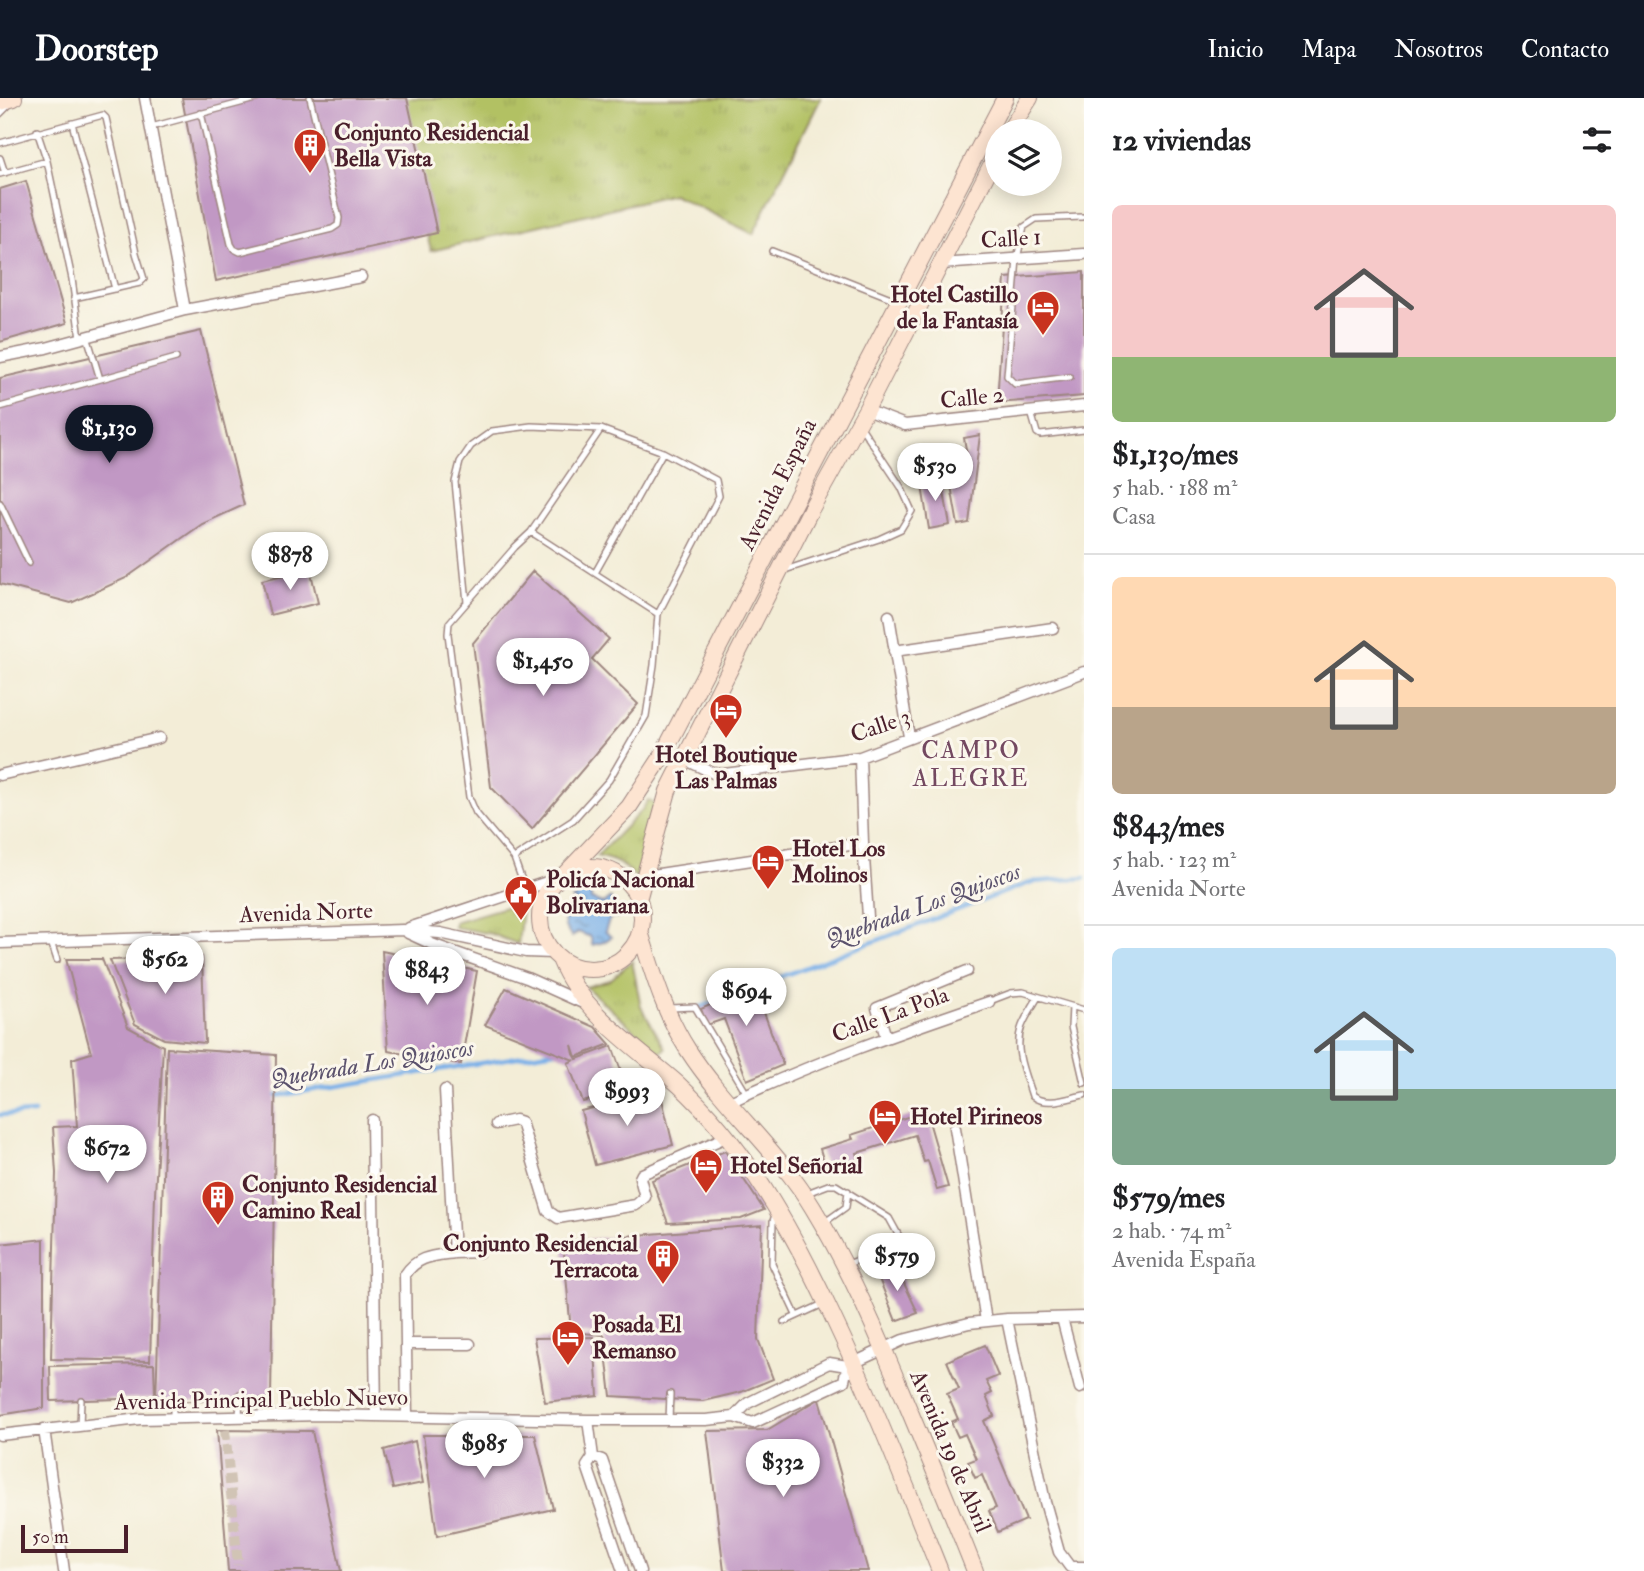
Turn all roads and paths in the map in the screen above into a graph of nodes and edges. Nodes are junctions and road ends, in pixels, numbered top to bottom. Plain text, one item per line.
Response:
1 (15, 98) edge
2 (145, 98) edge
3 (259, 98) edge
4 (310, 98) edge
5 (1005, 98) edge
6 (1030, 98) edge
7 (0, 102) edge
8 (201, 113) junction
9 (0, 114) edge
10 (1017, 119) edge
11 (72, 123) junction
12 (151, 127) junction
13 (37, 131) junction
14 (0, 143) edge
15 (0, 158) edge
16 (47, 161) junction
17 (3, 173) edge
18 (985, 178) edge
19 (1082, 217) edge
20 (772, 251) dead end
21 (1084, 254) edge
22 (1017, 259) junction
23 (941, 264) junction
24 (360, 277) dead end
25 (115, 289) junction
26 (74, 298) junction
27 (899, 301) junction
28 (185, 310) junction
29 (83, 337) junction
30 (0, 357) edge
31 (176, 358) dead end
32 (1070, 377) dead end
33 (100, 379) junction
34 (1084, 406) edge
35 (0, 407) edge
36 (1031, 412) junction
37 (862, 417) junction
38 (601, 429) junction
39 (1084, 430) edge
40 (663, 452) junction
41 (0, 503) edge
42 (531, 532) junction
43 (29, 563) dead end
44 (779, 572) junction
45 (595, 573) junction
46 (467, 602) junction
47 (658, 614) junction
48 (889, 616) dead end
49 (1054, 628) dead end
50 (894, 651) junction
51 (1084, 672) edge
52 (909, 737) junction
53 (159, 738) dead end
54 (860, 757) junction
55 (684, 759) junction
56 (0, 775) edge
57 (863, 844) junction
58 (514, 858) junction
59 (562, 876) junction
60 (646, 876) junction
61 (525, 889) junction
62 (638, 900) junction
63 (868, 917) dead end
64 (403, 930) junction
65 (640, 932) junction
66 (51, 942) junction
67 (0, 943) edge
68 (556, 956) junction
69 (57, 960) dead end
70 (967, 971) dead end
71 (1038, 997) junction
72 (989, 1002) joint
73 (588, 1005) junction
74 (1072, 1007) junction
75 (877, 1008) junction
76 (664, 1009) junction
77 (1084, 1010) edge
78 (864, 1014) dead end
79 (886, 1037) junction
80 (1084, 1083) edge
81 (445, 1090) dead end
82 (747, 1094) junction
83 (1084, 1095) edge
84 (730, 1102) junction
85 (372, 1120) dead end
86 (496, 1124) dead end
87 (955, 1128) dead end
88 (726, 1137) junction
89 (848, 1191) junction
90 (804, 1194) junction
91 (777, 1209) junction
92 (822, 1223) junction
93 (479, 1252) dead end
94 (454, 1253) junction
95 (845, 1265) junction
96 (826, 1302) junction
97 (796, 1315) junction
98 (1084, 1317) edge
99 (1062, 1318) junction
100 (1007, 1319) junction
101 (986, 1321) junction
102 (784, 1322) dead end
103 (408, 1344) junction
104 (470, 1345) dead end
105 (883, 1349) junction
106 (851, 1365) junction
107 (1080, 1388) dead end
108 (240, 1394) dead end
109 (670, 1394) dead end
110 (173, 1398) dead end
111 (81, 1400) dead end
112 (376, 1416) junction
113 (407, 1416) junction
114 (734, 1417) junction
115 (173, 1418) junction
116 (239, 1418) junction
117 (588, 1420) junction
118 (669, 1420) junction
119 (79, 1425) junction
120 (44, 1429) junction
121 (0, 1435) edge
122 (593, 1457) junction
123 (1084, 1567) edge
124 (64, 1571) edge
125 (623, 1571) edge
126 (640, 1571) edge
127 (940, 1571) edge
128 (975, 1571) edge

1 - 7 main road
1 - 9 lane
2 - 12 street
3 - 8 lane
4 - 8 lane
5 - 27 main road, Avenida España
6 - 10 main road
8 - 12 lane
11 - 13 lane
11 - 25 lane
11 - 25 lane
12 - 28 street
13 - 14 lane
13 - 16 lane
15 - 17 lane
16 - 17 lane
16 - 26 lane
18 - 23 main road, Avenida España
19 - 22 lane
20 - 27 lane
21 - 22 street, Calle 1
22 - 23 street, Calle 1
22 - 32 lane
23 - 37 main road, Avenida España
24 - 28 street
25 - 26 lane
26 - 29 lane
27 - 59 main road, Avenida España
28 - 29 street
29 - 30 street
29 - 33 lane
31 - 33 lane
33 - 35 lane
34 - 36 street, Calle 2
36 - 37 street, Calle 2
36 - 39 lane
37 - 44 main road, Avenida España
37 - 44 lane
38 - 40 lane
38 - 42 lane
38 - 46 lane
40 - 45 lane
40 - 47 lane
41 - 43 lane
42 - 45 lane
42 - 46 lane
44 - 55 main road, Avenida España
45 - 47 lane
46 - 58 lane
47 - 58 lane
48 - 50 street
49 - 50 street
50 - 52 street
51 - 52 street, Calle 3
52 - 54 street, Calle 3
53 - 56 street
54 - 55 street, Calle 3
54 - 57 street
55 - 60 main road, Avenida España
57 - 60 street
57 - 63 street
58 - 61 lane
59 - 61 street, Avenida Norte
59 - 62 main road
59 - 68 main road
60 - 62 main road, Avenida España
61 - 64 street, Avenida Norte
62 - 65 main road
64 - 66 street, Avenida Norte
64 - 68 street, Avenida Norte
64 - 73 street
65 - 68 main road
65 - 76 main road
66 - 67 street, Avenida Norte
66 - 69 lane
68 - 73 main road
70 - 75 street
71 - 72 lane
71 - 74 lane
71 - 83 lane
72 - 79 street, Calle La Pola
73 - 88 main road
74 - 77 lane
74 - 80 lane
75 - 78 street
75 - 79 street
76 - 82 lane
76 - 84 main road
79 - 82 street, Calle La Pola
81 - 94 street
82 - 84 street, Calle La Pola
84 - 90 main road
85 - 112 street
86 - 88 street
87 - 101 street
88 - 91 main road
89 - 90 lane
89 - 92 lane
89 - 95 lane
90 - 92 main road
91 - 96 main road
91 - 97 lane
92 - 95 main road
93 - 94 street
94 - 103 street
95 - 105 main road
96 - 97 lane
96 - 106 main road
97 - 102 lane
98 - 99 street, Avenida Principal Pueblo Nuevo
99 - 100 street, Avenida Principal Pueblo Nuevo
99 - 107 street
100 - 101 street, Avenida Principal Pueblo Nuevo
100 - 123 street
101 - 105 street, Avenida Principal Pueblo Nuevo
103 - 104 street
103 - 113 street
105 - 106 street, Avenida Principal Pueblo Nuevo
105 - 128 main road, Avenida 19 de Abril
106 - 114 street, Avenida Principal Pueblo Nuevo
106 - 114 street, Avenida Principal Pueblo Nuevo
106 - 127 main road
108 - 116 lane
109 - 118 lane
110 - 115 lane
111 - 119 lane
112 - 113 street, Avenida Principal Pueblo Nuevo
112 - 116 street, Avenida Principal Pueblo Nuevo
113 - 117 street, Avenida Principal Pueblo Nuevo
114 - 118 street, Avenida Principal Pueblo Nuevo
115 - 116 street, Avenida Principal Pueblo Nuevo
115 - 119 street, Avenida Principal Pueblo Nuevo
117 - 118 street, Avenida Principal Pueblo Nuevo
117 - 122 street
119 - 120 street, Avenida Principal Pueblo Nuevo
120 - 121 street, Avenida Principal Pueblo Nuevo
120 - 124 street
122 - 125 street
122 - 126 street

